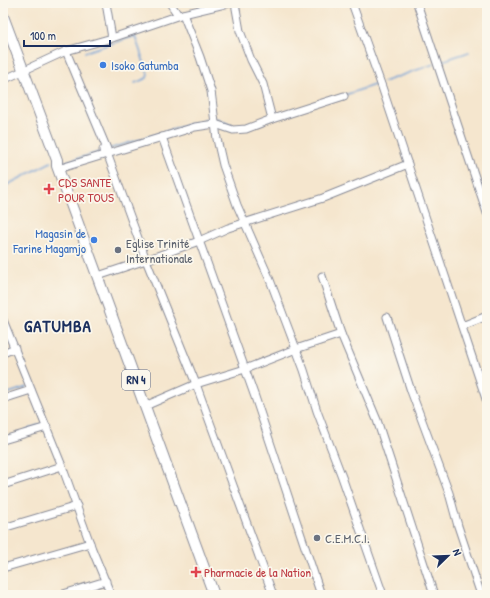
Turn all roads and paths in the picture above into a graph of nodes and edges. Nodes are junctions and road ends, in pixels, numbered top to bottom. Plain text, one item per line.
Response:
1 (106, 3) edge
2 (170, 3) edge
3 (228, 3) edge
4 (235, 3) edge
5 (352, 3) edge
6 (417, 3) edge
7 (212, 5) edge
8 (180, 14) junction
9 (3, 16) edge
10 (112, 38) junction
11 (66, 51) junction
12 (24, 69) junction
13 (3, 80) edge
14 (344, 96) dead end
15 (272, 117) junction
16 (214, 119) junction
17 (162, 137) junction
18 (105, 153) junction
19 (408, 164) junction
20 (58, 169) junction
21 (487, 213) edge
22 (244, 223) junction
23 (199, 241) junction
24 (146, 260) junction
25 (98, 276) junction
26 (322, 276) dead end
27 (487, 316) edge
28 (387, 317) dead end
29 (3, 320) edge
30 (462, 326) junction
31 (341, 334) junction
32 (15, 348) junction
33 (296, 349) junction
34 (3, 353) edge
35 (245, 369) junction
36 (196, 384) junction
37 (32, 390) junction
38 (3, 399) edge
39 (487, 402) edge
40 (145, 406) junction
41 (47, 427) junction
42 (3, 440) edge
43 (62, 466) junction
44 (3, 484) edge
45 (77, 506) junction
46 (3, 528) edge
47 (90, 543) junction
48 (3, 568) edge
49 (106, 581) junction
50 (60, 595) edge
51 (111, 595) edge
52 (214, 595) edge
53 (273, 595) edge
54 (321, 595) edge
55 (383, 595) edge
56 (434, 595) edge
57 (481, 595) edge

1 - 10 street
2 - 8 street
3 - 7 street
4 - 15 street
5 - 19 street
6 - 21 street
7 - 8 street
8 - 10 street
8 - 16 street
9 - 12 main road, RN 4
10 - 11 street
11 - 12 street
11 - 18 street
12 - 13 street
12 - 20 main road, RN 4
14 - 15 street
15 - 16 street
16 - 17 street
16 - 22 street
17 - 18 street
17 - 23 street
18 - 20 street
18 - 24 street
19 - 22 street
19 - 30 street
20 - 25 main road, RN 4
22 - 23 street
22 - 33 street
23 - 24 street
23 - 35 street
24 - 25 street
24 - 36 street
25 - 40 main road, RN 4
26 - 31 street
27 - 30 street
28 - 57 street
29 - 32 street
30 - 39 street
31 - 33 street
31 - 56 street
32 - 34 street
32 - 37 street
33 - 35 street
33 - 55 street
35 - 36 street
35 - 54 street
36 - 40 street
36 - 53 street
37 - 38 street
37 - 41 street
40 - 52 main road, RN 4
41 - 42 street
41 - 43 street
43 - 44 street
43 - 45 street
45 - 46 street
45 - 47 street
47 - 48 street
47 - 49 street
49 - 50 street
49 - 51 street

